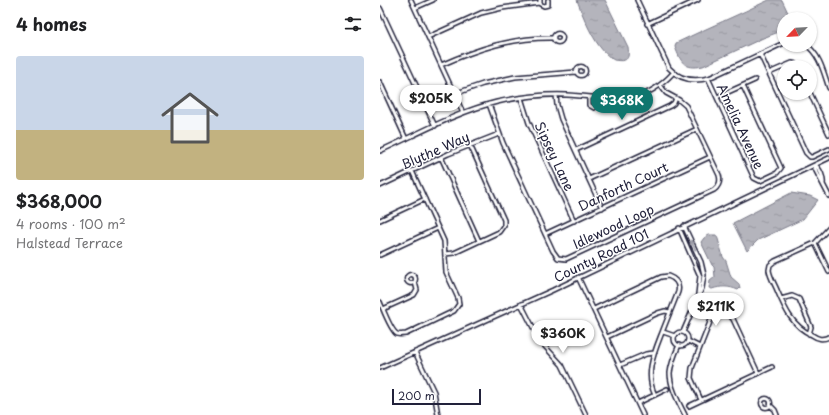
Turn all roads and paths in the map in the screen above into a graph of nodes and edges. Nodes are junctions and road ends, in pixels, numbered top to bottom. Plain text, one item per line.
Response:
1 (411, 0) edge
2 (433, 0) edge
3 (548, 0) edge
4 (636, 0) edge
5 (698, 0) edge
6 (540, 1) edge
7 (380, 8) edge
8 (415, 8) junction
9 (648, 24) junction
10 (428, 37) junction
11 (554, 38) dead end
12 (777, 46) edge
13 (814, 52) edge
14 (760, 54) junction
15 (441, 65) junction
16 (777, 70) edge
17 (576, 72) dead end
18 (674, 73) junction
19 (769, 73) junction
20 (826, 77) junction
21 (708, 78) junction
22 (755, 80) dead end
23 (829, 81) edge
24 (380, 82) edge
25 (660, 86) junction
26 (742, 86) junction
27 (829, 88) edge
28 (454, 94) junction
29 (556, 95) junction
30 (589, 97) junction
31 (521, 98) junction
32 (599, 98) junction
33 (676, 98) junction
34 (717, 98) junction
35 (813, 100) edge
36 (489, 104) junction
37 (463, 113) junction
38 (435, 126) junction
39 (697, 129) junction
40 (499, 134) junction
41 (829, 134) edge
42 (406, 139) junction
43 (470, 145) junction
44 (829, 149) edge
45 (576, 150) junction
46 (380, 151) edge
47 (440, 157) junction
48 (710, 157) junction
49 (829, 158) edge
50 (815, 165) junction
51 (412, 171) junction
52 (589, 179) junction
53 (380, 186) edge
54 (829, 196) edge
55 (425, 199) junction
56 (602, 208) junction
57 (380, 220) edge
58 (574, 221) junction
59 (684, 226) junction
60 (438, 228) junction
61 (680, 228) junction
62 (829, 228) edge
63 (545, 234) junction
64 (479, 241) junction
65 (815, 243) junction
66 (445, 254) junction
67 (380, 255) edge
68 (829, 272) edge
69 (578, 277) junction
70 (414, 282) dead end
71 (697, 297) junction
72 (781, 300) junction
73 (380, 302) edge
74 (521, 304) junction
75 (594, 309) junction
76 (384, 310) junction
77 (670, 312) junction
78 (663, 332) junction
79 (684, 332) junction
80 (809, 334) junction
81 (675, 336) junction
82 (607, 337) junction
83 (829, 337) edge
84 (688, 341) junction
85 (679, 345) junction
86 (700, 347) junction
87 (416, 352) junction
88 (654, 353) junction
89 (620, 365) junction
90 (772, 367) dead end
91 (380, 368) edge
92 (758, 374) junction
93 (668, 389) dead end
94 (655, 395) junction
95 (701, 400) junction
96 (638, 403) junction
97 (770, 405) dead end
98 (688, 406) dead end
99 (438, 415) edge
100 (586, 415) edge
101 (643, 415) edge
102 (685, 415) edge
103 (777, 415) edge

1 - 8 street
2 - 8 street
3 - 6 street
4 - 9 street
5 - 9 street
6 - 10 street
7 - 38 street
8 - 10 street
9 - 18 street
10 - 15 street
11 - 15 street
12 - 14 street
13 - 20 street
14 - 19 street
14 - 21 street
15 - 28 street
16 - 19 street
17 - 28 street
18 - 21 street
18 - 25 street
19 - 44 street
20 - 23 street
20 - 27 street
21 - 34 street, Amelia Avenue
22 - 26 street
24 - 42 street
25 - 32 street
25 - 33 street, Idlewood Loop
26 - 34 street
26 - 34 street, Amelia Avenue
28 - 37 street
29 - 30 street
29 - 31 street
29 - 45 street
30 - 32 street
30 - 32 street
31 - 36 street
31 - 58 street, Sipsey Lane
33 - 39 street, Idlewood Loop
33 - 45 street
35 - 41 street
36 - 37 street
36 - 40 street, Idlewood Loop
37 - 38 street
38 - 42 street
39 - 48 street, Idlewood Loop
39 - 52 street
40 - 43 street, Blythe Way
40 - 63 street, Idlewood Loop
42 - 46 street
43 - 47 street, Blythe Way
43 - 64 street
45 - 52 street
47 - 51 street, Blythe Way
47 - 64 street
48 - 56 street, Danforth Court
48 - 63 street, Idlewood Loop
49 - 50 street, County Road 101
50 - 54 street
50 - 59 street, County Road 101
51 - 53 street, Blythe Way
51 - 55 street
52 - 56 street
55 - 57 street
55 - 60 street
56 - 58 street, Danforth Court
58 - 63 street, Danforth Court
59 - 61 street, County Road 101
71 -> 59 street
60 - 66 street
60 - 67 street
61 - 69 street, County Road 101
61 - 71 street
62 - 65 street
64 - 66 street
65 - 68 street
65 - 72 street
66 - 76 street
69 - 74 street, County Road 101
69 - 75 street
70 - 76 street
71 - 79 street
72 - 80 street
72 - 80 street
73 - 76 street
74 - 87 street, County Road 101
74 - 100 street
75 - 77 street
75 - 82 street
77 - 78 street
77 - 82 street
78 - 81 street
78 - 88 street
79 - 81 street
79 - 84 street
80 - 83 street
81 - 85 street
82 - 89 street
84 - 85 street
84 - 86 street
85 - 102 street
86 - 92 street
86 - 95 street
87 - 91 street, County Road 101
87 - 99 street
88 - 89 street
88 - 94 street
89 - 96 street
90 - 92 street
92 - 95 street
93 - 94 street
94 - 96 street
95 - 98 street
96 - 101 street
97 - 103 street

